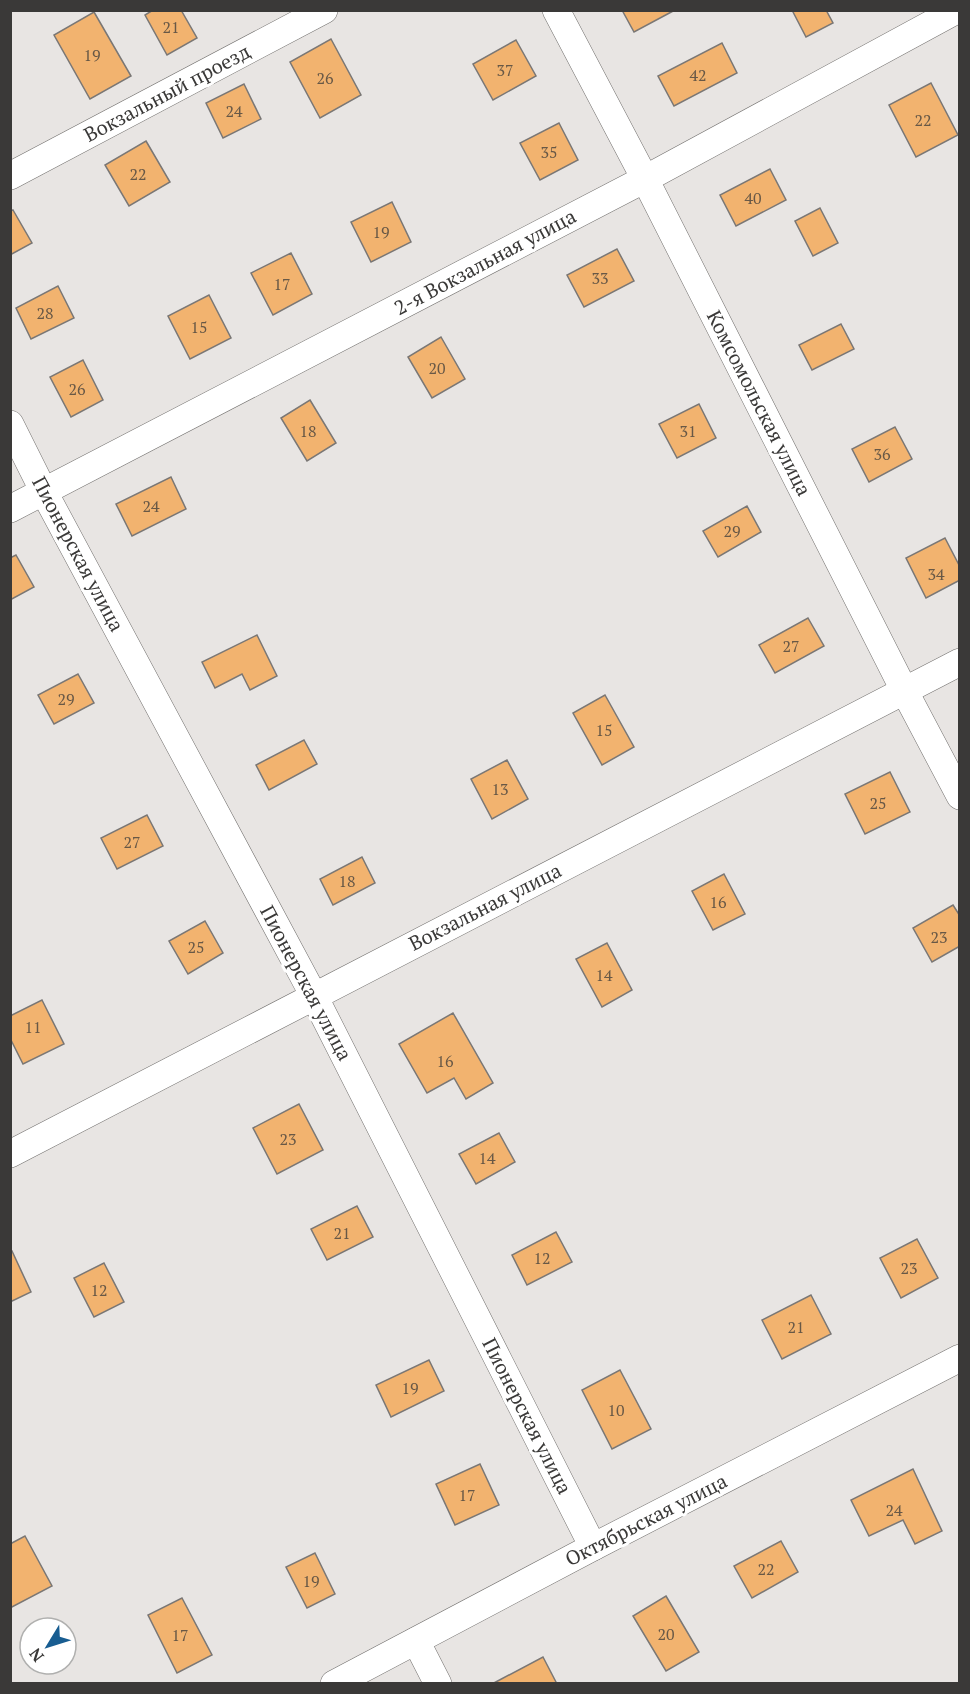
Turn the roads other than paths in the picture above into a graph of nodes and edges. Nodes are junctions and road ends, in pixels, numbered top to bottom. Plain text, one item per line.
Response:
1 (324, 10) edge
2 (556, 10) edge
3 (957, 10) edge
4 (10, 176) edge
5 (645, 179) junction
6 (10, 424) edge
7 (44, 492) junction
8 (10, 509) edge
9 (960, 662) edge
10 (904, 690) junction
11 (960, 796) edge
12 (314, 996) junction
13 (10, 1154) edge
14 (960, 1358) edge
15 (593, 1547) junction
16 (416, 1641) junction
17 (334, 1683) edge
18 (438, 1683) edge

1 - 4 street, Вокзальный проезд
2 - 5 street, Комсомольская улица
3 - 5 street, 2-я Вокзальная улица
5 - 7 street, 2-я Вокзальная улица
5 - 10 street, Комсомольская улица
6 - 7 street, Пионерская улица
7 - 8 street, 2-я Вокзальная улица
7 - 12 street, Пионерская улица
9 - 10 street, Вокзальная улица
10 - 11 street, Комсомольская улица
10 - 12 street, Вокзальная улица
12 - 13 street, Вокзальная улица
12 - 15 street, Пионерская улица
14 - 15 street, Октябрьская улица
15 - 16 street, Октябрьская улица
16 - 17 street, Октябрьская улица
16 - 18 street

